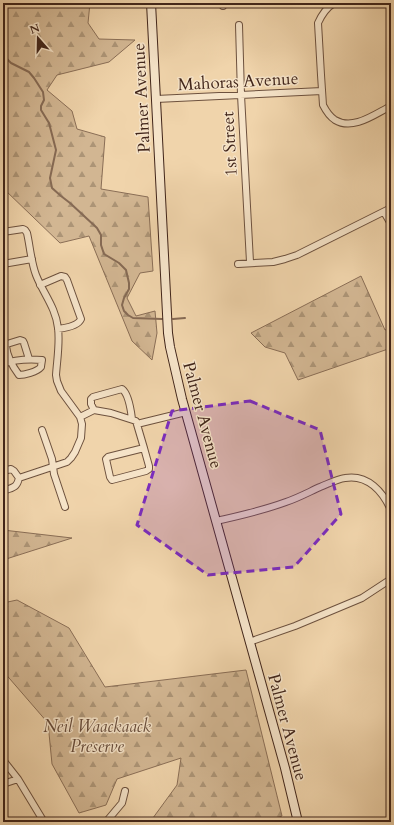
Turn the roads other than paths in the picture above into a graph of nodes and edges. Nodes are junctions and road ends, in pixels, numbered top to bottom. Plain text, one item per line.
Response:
1 (151, 3) edge
2 (334, 3) edge
3 (239, 25) dead end
4 (322, 91) junction
5 (241, 95) junction
6 (156, 99) junction
7 (391, 106) edge
8 (391, 208) edge
9 (384, 212) junction
10 (391, 224) edge
11 (3, 232) edge
12 (32, 259) junction
13 (250, 262) junction
14 (3, 264) edge
15 (238, 264) dead end
16 (40, 285) junction
17 (58, 329) junction
18 (30, 359) junction
19 (11, 361) junction
20 (3, 364) edge
21 (94, 410) junction
22 (186, 412) junction
23 (80, 417) junction
24 (132, 419) junction
25 (137, 424) junction
26 (42, 430) dead end
27 (144, 448) junction
28 (53, 467) junction
29 (4, 471) edge
30 (18, 478) junction
31 (3, 488) edge
32 (66, 507) dead end
33 (391, 510) edge
34 (216, 521) junction
35 (391, 579) edge
36 (249, 642) junction
37 (3, 760) edge
38 (18, 779) junction
39 (3, 784) edge
40 (125, 791) dead end
41 (44, 822) edge
42 (106, 822) edge
43 (298, 822) edge

1 - 6 street, Palmer Avenue
2 - 4 street
3 - 5 street, 1st Street
4 - 5 street, Mahoras Avenue
4 - 7 street
5 - 6 street, Mahoras Avenue
5 - 13 street, 1st Street
6 - 22 street, Palmer Avenue
8 - 9 street
9 - 10 street
9 - 13 street
11 - 12 street
12 - 14 street
12 - 16 street
13 - 15 street
16 - 17 street
16 - 17 street
17 - 23 street
18 - 19 street
18 - 19 street
18 - 19 street
19 - 20 street
21 - 23 street
21 - 24 street
21 - 24 street
22 - 25 street
22 - 34 street, Palmer Avenue
23 - 28 street
24 - 25 street
25 - 27 street
26 - 28 street
27 - 27 street
28 - 30 street
28 - 32 street
29 - 30 street
30 - 31 street
33 - 34 street
34 - 36 street, Palmer Avenue
35 - 36 street
36 - 43 street, Palmer Avenue
37 - 38 street
38 - 39 street
38 - 41 street
40 - 42 street

